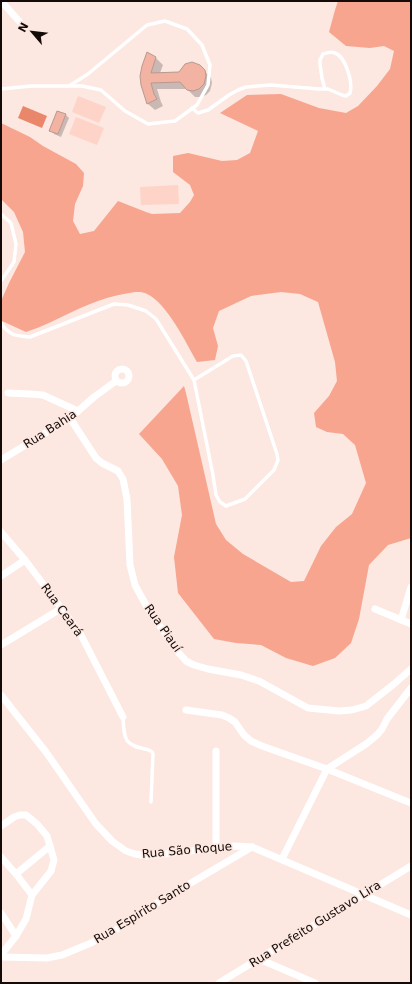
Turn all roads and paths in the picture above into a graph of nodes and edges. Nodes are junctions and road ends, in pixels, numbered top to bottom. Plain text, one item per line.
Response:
1 (1, 1) edge
2 (19, 21) dead end
3 (69, 86) junction
4 (1, 89) edge
5 (325, 89) junction
6 (192, 108) junction
7 (1, 214) edge
8 (1, 281) edge
9 (1, 323) edge
10 (194, 380) junction
11 (116, 381) dead end
12 (8, 393) dead end
13 (78, 411) junction
14 (70, 418) junction
15 (1, 460) edge
16 (1, 532) edge
17 (25, 560) junction
18 (1, 576) edge
19 (411, 587) edge
20 (62, 608) junction
21 (375, 609) dead end
22 (401, 620) junction
23 (411, 624) edge
24 (1, 644) edge
25 (411, 669) edge
26 (411, 688) edge
27 (1, 695) edge
28 (186, 710) dead end
29 (123, 717) joint
30 (216, 751) dead end
31 (327, 769) junction
32 (151, 802) dead end
33 (411, 803) edge
34 (1, 826) edge
35 (50, 846) junction
36 (216, 847) junction
37 (252, 847) junction
38 (1, 857) edge
39 (282, 859) junction
40 (411, 866) edge
41 (16, 874) junction
42 (32, 895) junction
43 (363, 895) junction
44 (1, 913) edge
45 (411, 915) edge
46 (16, 936) junction
47 (1, 956) edge
48 (259, 959) junction
49 (219, 983) edge
50 (315, 983) edge

1 - 2 street
3 - 4 lane
3 - 6 lane
3 - 6 lane
5 - 5 lane
5 - 6 lane
7 - 8 lane
9 - 10 lane
10 - 10 lane
11 - 13 street, Rua Bahia
12 - 13 street
13 - 14 street, Rua Bahia
14 - 15 street, Rua Bahia
14 - 25 street, Rua Piauí
16 - 17 street, Rua Ceará
17 - 18 street
17 - 20 street, Rua Ceará
19 - 22 street
20 - 24 street
20 - 29 street, Rua Ceará
21 - 22 street
22 - 23 street
26 - 31 street
27 - 36 street, Rua São Roque
28 - 31 street
29 - 32 lane
30 - 36 street
31 - 33 street
31 - 39 street
34 - 35 street
35 - 41 street
35 - 42 street
36 - 37 street, Rua São Roque
37 - 39 street, Rua São Roque
37 - 47 street, Rua Espirito Santo
38 - 41 street
39 - 43 street, Rua São Roque
40 - 43 street, Rua Prefeito Gustavo Lira
41 - 42 street
42 - 46 street
43 - 45 street, Rua São Roque
43 - 48 street, Rua Prefeito Gustavo Lira
44 - 46 street
46 - 47 street
48 - 49 street, Rua Prefeito Gustavo Lira
48 - 50 street

